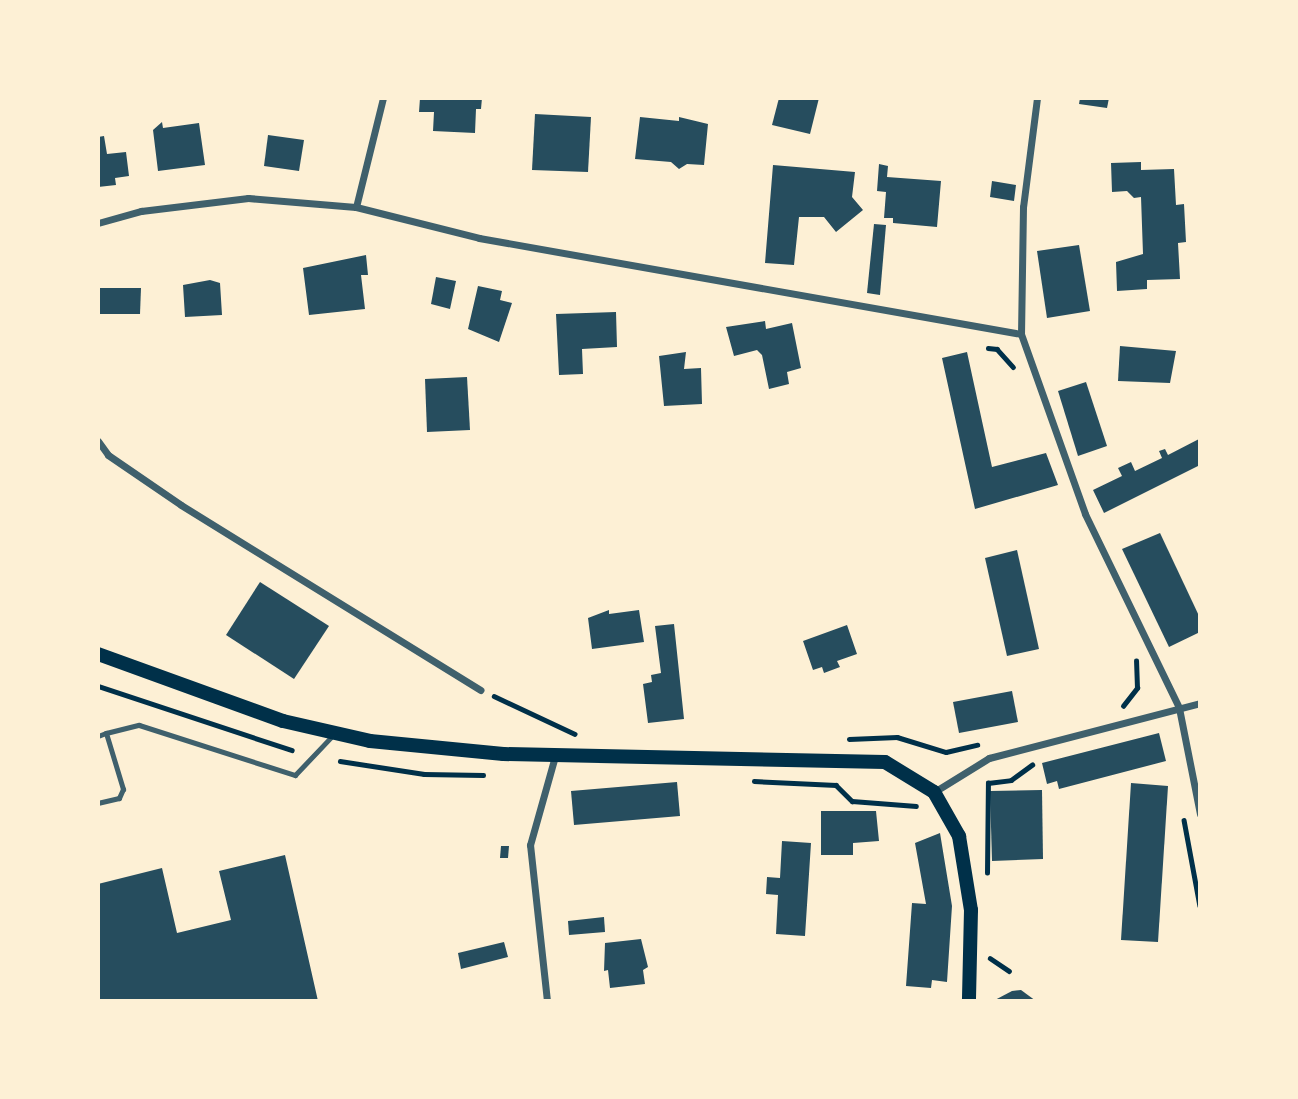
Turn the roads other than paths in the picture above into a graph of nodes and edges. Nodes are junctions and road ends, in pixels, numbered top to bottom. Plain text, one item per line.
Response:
1 (383, 98) edge
2 (1037, 98) edge
3 (356, 207) junction
4 (98, 223) edge
5 (1021, 334) junction
6 (98, 441) edge
7 (98, 654) edge
8 (481, 690) road end
9 (1200, 703) edge
10 (1179, 708) junction
11 (106, 733) junction
12 (334, 734) junction
13 (98, 736) edge
14 (555, 756) junction
15 (934, 792) junction
16 (98, 803) edge
17 (1200, 814) edge
18 (547, 1001) edge
19 (969, 1001) edge

1 - 3 street
2 - 5 street
3 - 4 street
3 - 5 street
5 - 10 street
6 - 8 street
7 - 12 main road
9 - 10 street
10 - 15 street
10 - 17 street
11 - 12 lane
11 - 13 lane
11 - 16 lane
12 - 14 main road
14 - 15 main road
14 - 18 street
15 - 19 main road

